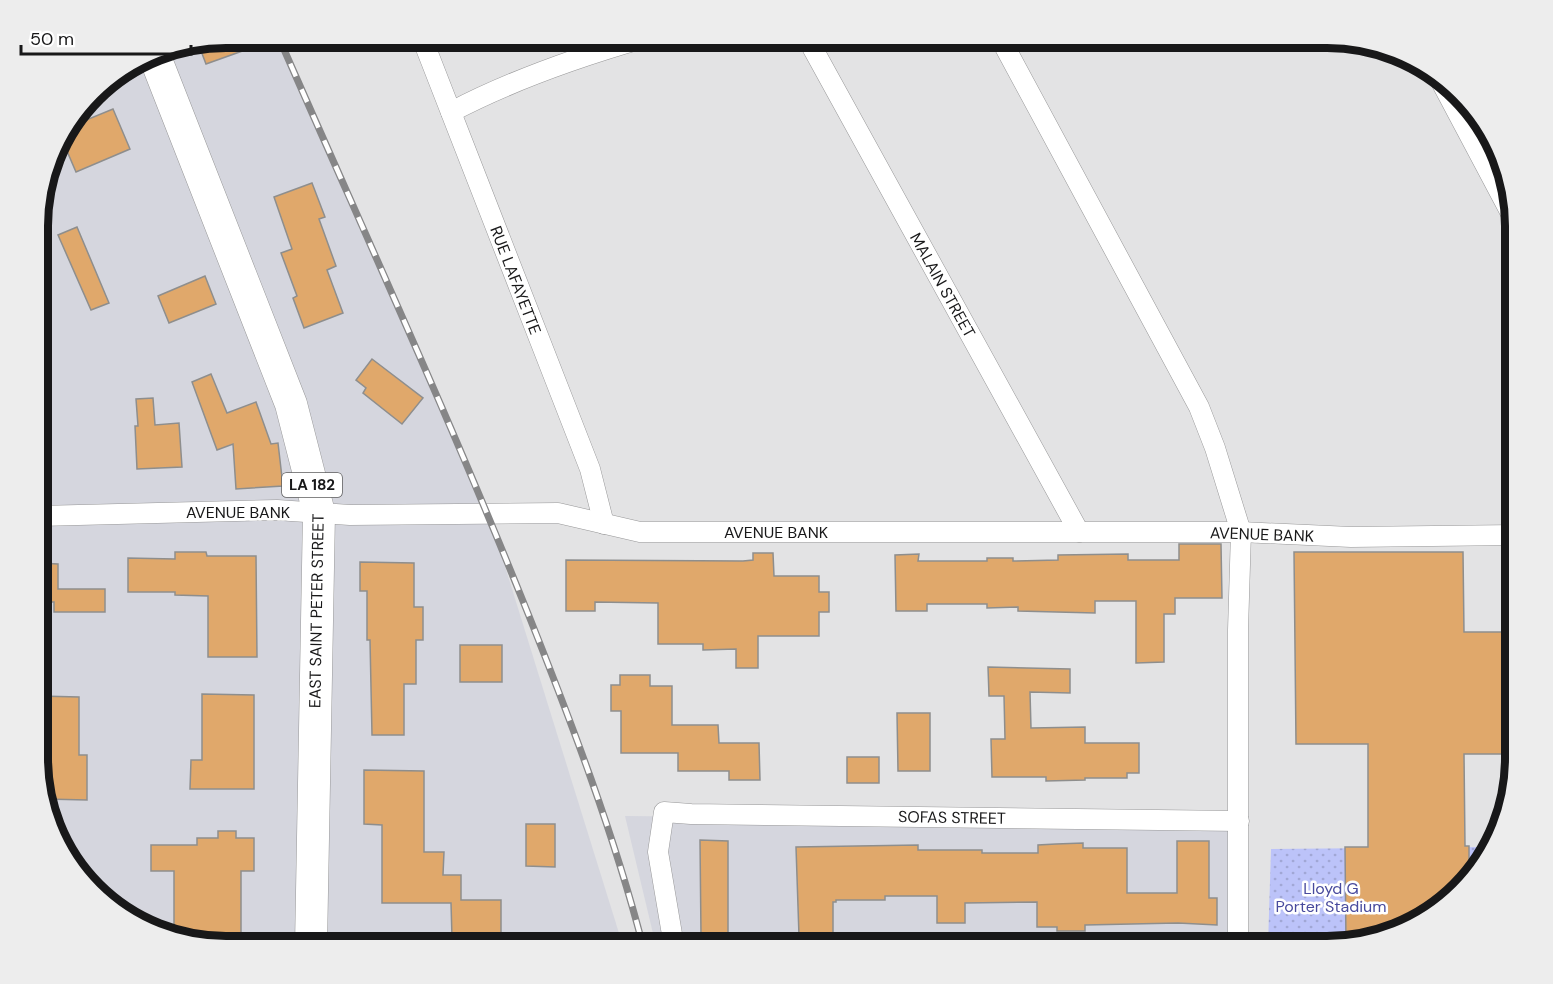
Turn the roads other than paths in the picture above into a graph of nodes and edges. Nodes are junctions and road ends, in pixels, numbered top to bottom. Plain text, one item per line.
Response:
1 (426, 48) edge
2 (610, 48) edge
3 (813, 48) edge
4 (1005, 48) edge
5 (157, 62) edge
6 (1449, 96) edge
7 (451, 112) junction
8 (1502, 196) edge
9 (319, 513) junction
10 (48, 516) edge
11 (604, 524) junction
12 (1079, 532) junction
13 (1240, 532) junction
14 (1505, 535) edge
15 (1239, 821) junction
16 (310, 936) edge
17 (672, 936) edge
18 (1238, 936) edge

1 - 7 street, RUE LAFAYETTE
2 - 7 street
3 - 12 street, MALAIN STREET
4 - 13 street
5 - 9 main road, EAST SAINT PETER STREET / LA 182
6 - 8 street
7 - 11 street, RUE LAFAYETTE
9 - 10 street, AVENUE BANK
9 - 11 street, AVENUE BANK
9 - 16 main road, EAST SAINT PETER STREET / LA 182
11 - 12 street, AVENUE BANK
12 - 13 street, AVENUE BANK
13 - 14 street, AVENUE BANK
13 - 15 street
15 - 17 street, SOFAS STREET
15 - 18 street

